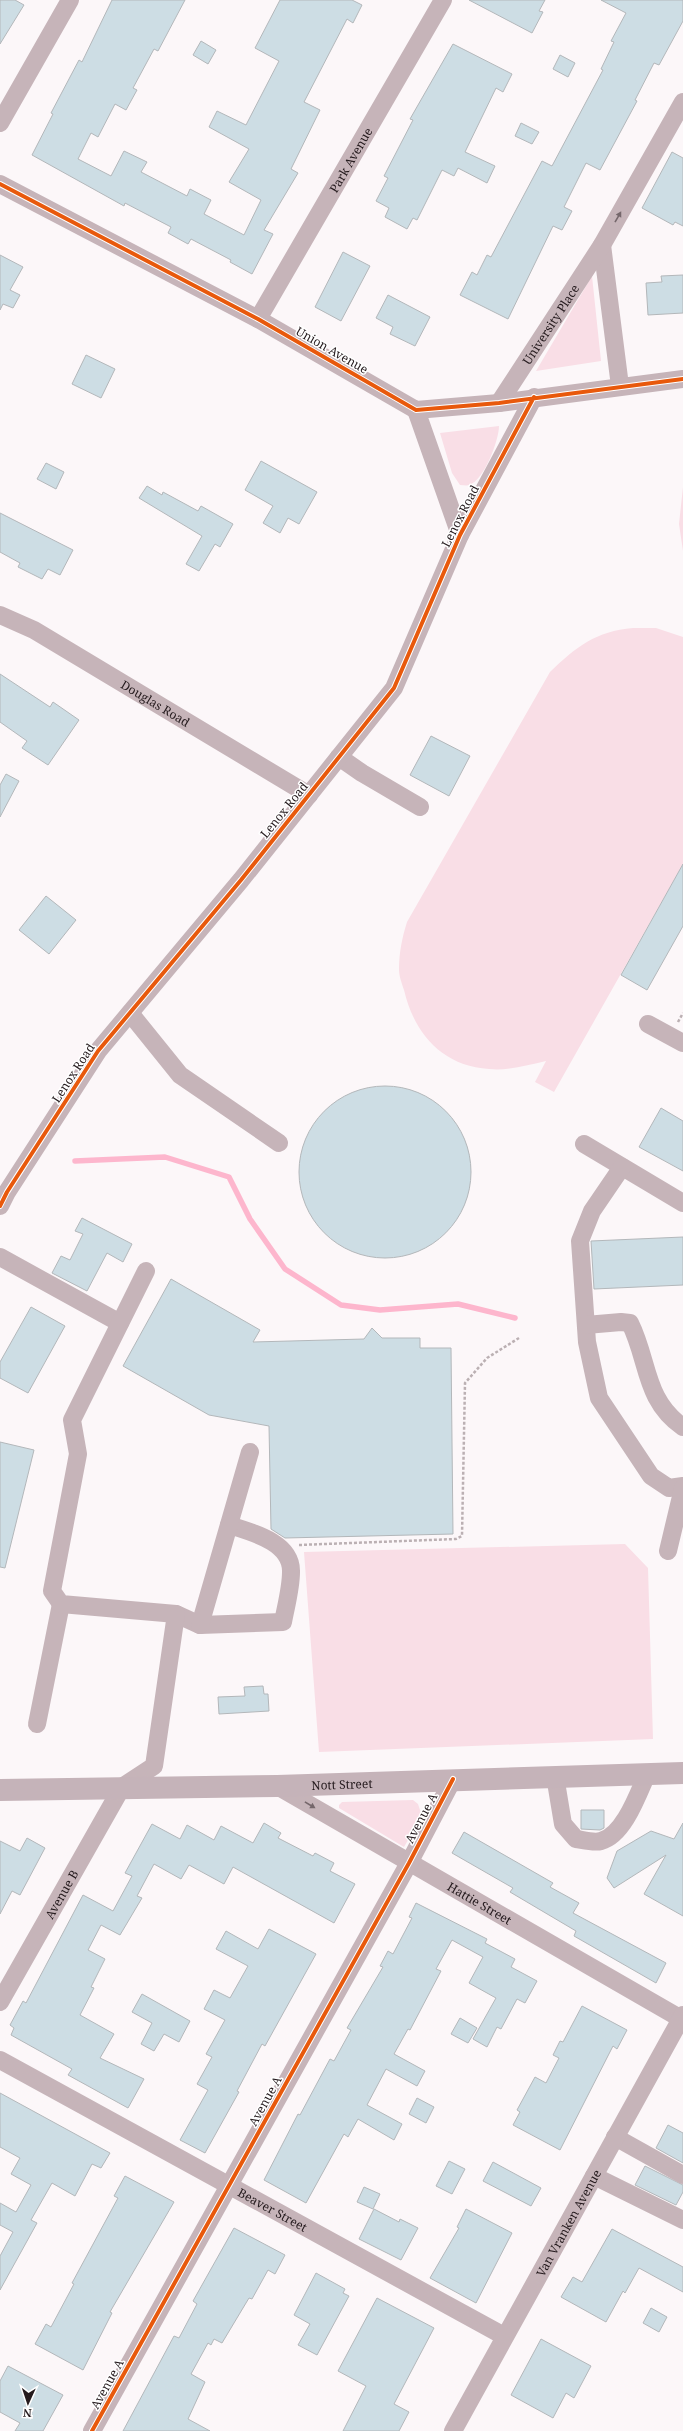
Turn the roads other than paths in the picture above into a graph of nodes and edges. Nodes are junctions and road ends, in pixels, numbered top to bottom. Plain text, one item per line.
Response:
1 (70, 0) edge
2 (443, 0) edge
3 (5, 101) edge
4 (683, 102) edge
5 (0, 123) edge
6 (0, 184) edge
7 (602, 245) junction
8 (258, 319) junction
9 (683, 379) edge
10 (620, 386) junction
11 (534, 397) junction
12 (499, 403) junction
13 (416, 410) junction
14 (460, 535) junction
15 (0, 615) edge
16 (339, 757) junction
17 (309, 795) junction
18 (420, 807) dead end
19 (130, 1013) junction
20 (648, 1024) dead end
21 (683, 1043) edge
22 (279, 1143) dead end
23 (584, 1144) dead end
24 (622, 1167) junction
25 (683, 1203) edge
26 (0, 1206) edge
27 (0, 1257) edge
28 (146, 1271) dead end
29 (120, 1323) junction
30 (586, 1325) junction
31 (683, 1427) edge
32 (250, 1452) dead end
33 (683, 1487) edge
34 (229, 1525) junction
35 (668, 1551) dead end
36 (61, 1604) junction
37 (176, 1614) junction
38 (200, 1625) junction
39 (37, 1724) dead end
40 (683, 1773) edge
41 (647, 1774) junction
42 (555, 1776) junction
43 (453, 1779) junction
44 (277, 1786) junction
45 (122, 1787) junction
46 (0, 1790) edge
47 (409, 1863) junction
48 (0, 2002) edge
49 (682, 2018) edge
50 (0, 2060) edge
51 (615, 2137) junction
52 (594, 2176) junction
53 (683, 2176) edge
54 (229, 2186) junction
55 (683, 2220) edge
56 (504, 2336) junction
57 (92, 2431) edge
58 (453, 2431) edge

1 - 3 street
2 - 8 street, Park Avenue
3 - 5 street
7 -> 4 street, University Place
6 - 8 street, Union Avenue
7 - 10 street
7 - 12 street, University Place
8 - 13 street, Union Avenue
9 - 10 street
10 - 11 street
11 - 12 street
11 - 14 street, Lenox Road
12 - 13 street
13 - 14 street, Lenox Road
14 - 16 street, Lenox Road
15 - 17 street, Douglas Road
16 - 17 street, Lenox Road
16 - 18 street
17 - 19 street, Lenox Road
19 - 22 street
19 - 26 street, Lenox Road
20 - 21 street
23 - 24 street
24 - 25 street
24 - 30 street
27 - 29 street
28 - 29 street
29 - 36 street
30 - 31 street
30 - 33 street
32 - 34 street
33 - 35 street
34 - 38 street
34 - 38 street
36 - 37 street
36 - 39 street
37 - 38 street
37 - 45 street
40 - 41 main road, Nott Street
41 - 42 main road, Nott Street
41 - 42 street
42 - 43 main road, Nott Street
43 - 44 main road, Nott Street
43 - 47 street, Avenue A
44 - 45 main road, Nott Street
44 -> 47 street, Hattie Street
45 - 46 main road, Nott Street
45 - 48 street, Avenue B
47 - 49 street, Hattie Street
47 - 54 street, Avenue A
49 - 51 street, Van Vranken Avenue
50 - 54 street, Beaver Street
51 - 52 street, Van Vranken Avenue
51 - 53 street
52 - 55 street
52 - 56 street, Van Vranken Avenue
54 - 56 street, Beaver Street
54 - 57 street, Avenue A
56 - 58 street, Van Vranken Avenue

